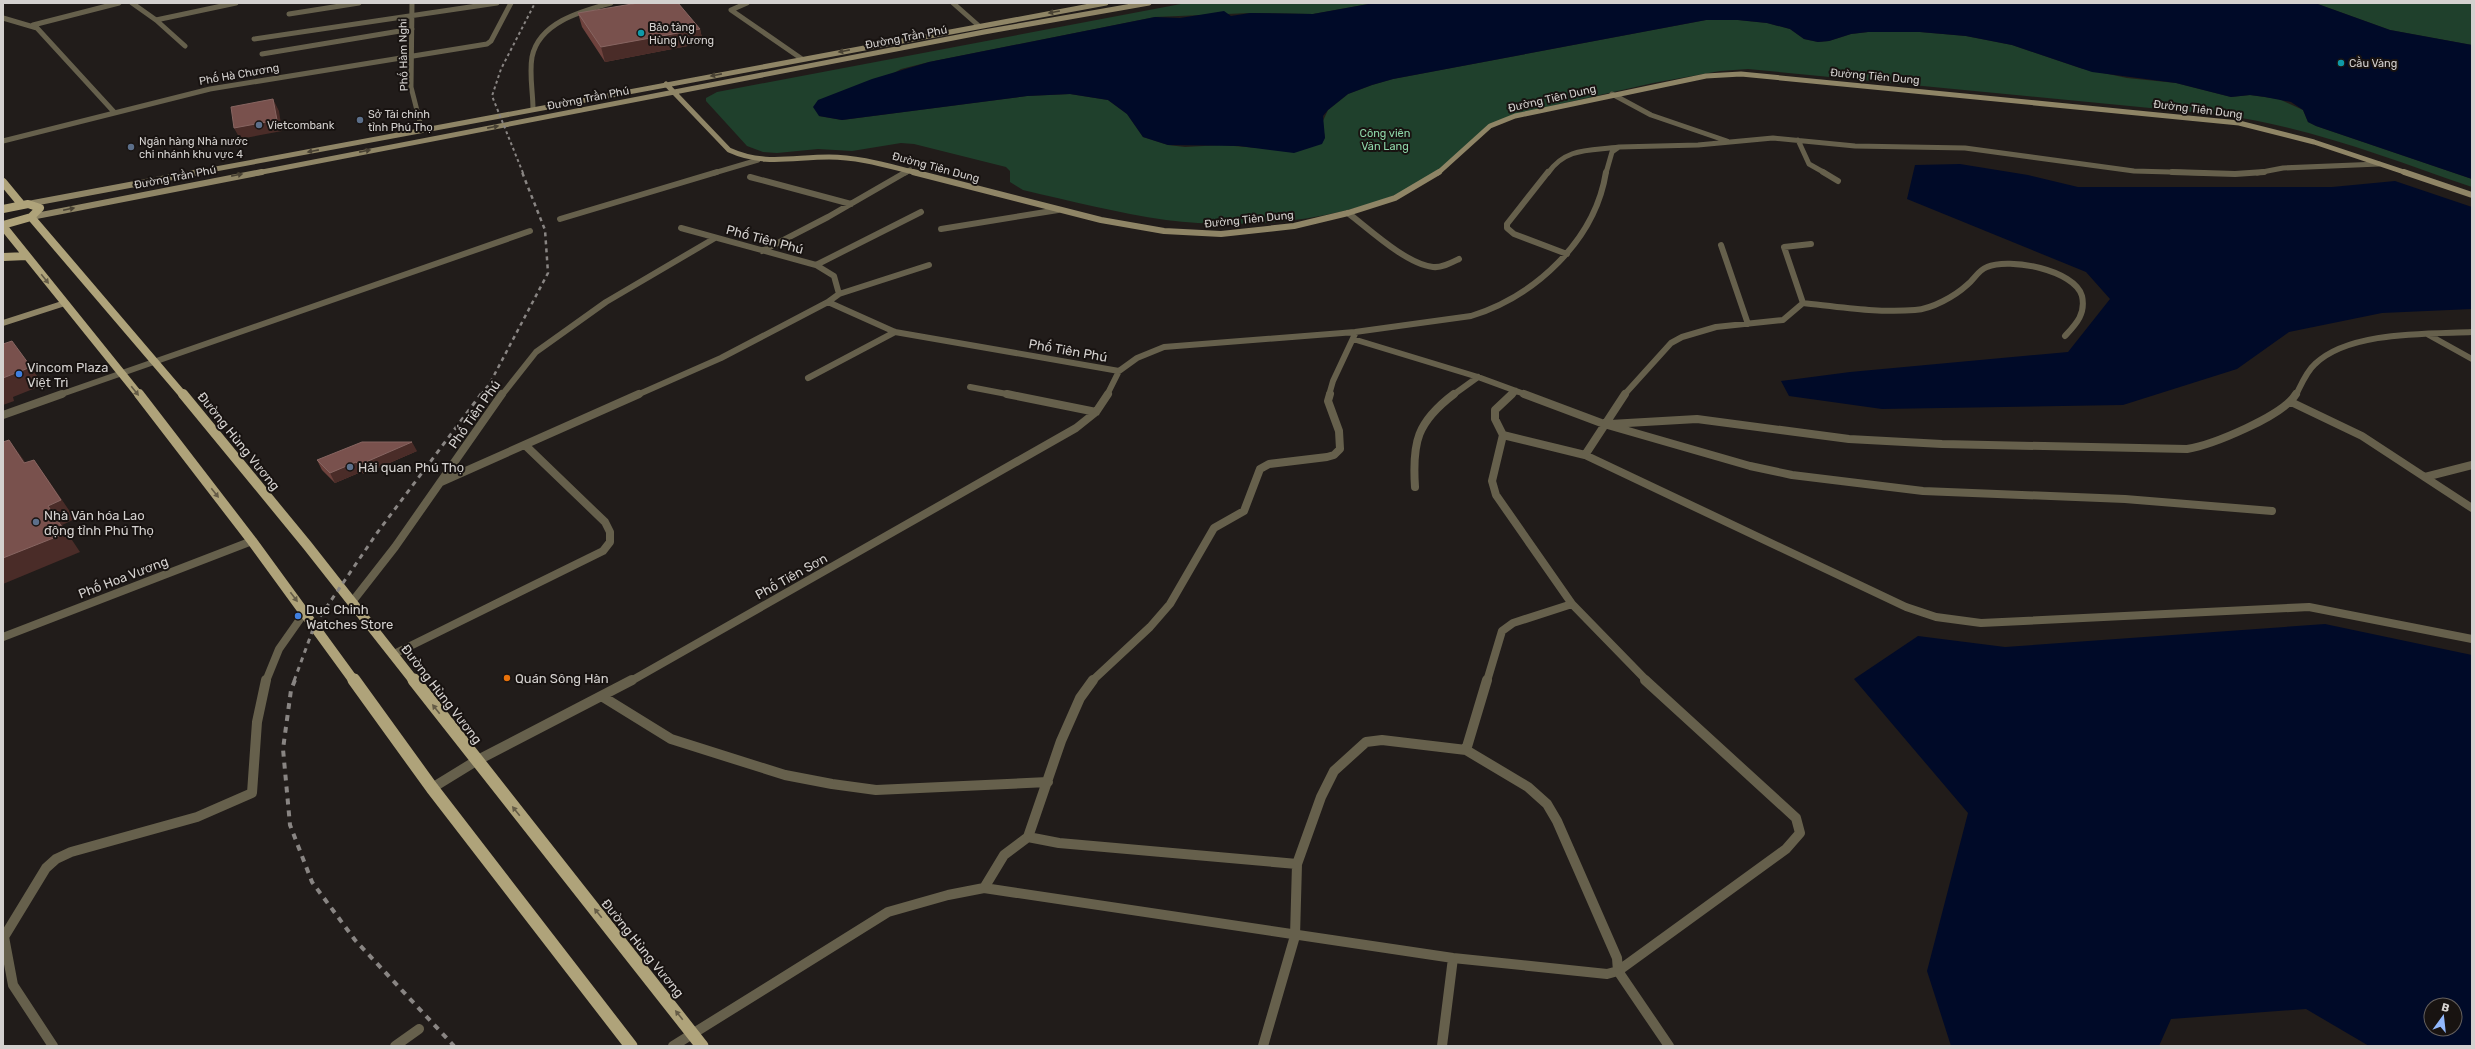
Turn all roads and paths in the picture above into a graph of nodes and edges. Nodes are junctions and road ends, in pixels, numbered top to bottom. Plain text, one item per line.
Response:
1 (119, 3) edge
2 (132, 3) edge
3 (236, 3) edge
4 (359, 3) edge
5 (412, 3) edge
6 (497, 3) edge
7 (511, 3) edge
8 (611, 3) edge
9 (747, 3) edge
10 (954, 3) edge
11 (1106, 3) edge
12 (1150, 3) edge
13 (1094, 4) edge
14 (1102, 11) junction
15 (289, 14) dead end
16 (412, 14) junction
17 (3, 18) edge
18 (156, 20) junction
19 (33, 25) junction
20 (979, 26) junction
21 (412, 29) junction
22 (254, 39) dead end
23 (185, 46) dead end
24 (262, 54) dead end
25 (412, 55) junction
26 (802, 59) junction
27 (666, 84) junction
28 (674, 92) junction
29 (1612, 94) junction
30 (533, 109) junction
31 (114, 112) junction
32 (422, 130) junction
33 (1798, 140) junction
34 (3, 141) edge
35 (1727, 141) junction
36 (1620, 147) junction
37 (758, 160) junction
38 (2379, 164) junction
39 (910, 170) junction
40 (750, 177) dead end
41 (1838, 181) dead end
42 (3, 182) edge
43 (2472, 195) edge
44 (25, 204) junction
45 (851, 204) junction
46 (3, 209) edge
47 (1058, 210) junction
48 (921, 212) dead end
49 (1348, 213) junction
50 (31, 217) junction
51 (560, 219) dead end
52 (3, 226) edge
53 (681, 228) dead end
54 (941, 228) dead end
55 (530, 231) dead end
56 (715, 238) junction
57 (1811, 244) dead end
58 (1721, 245) dead end
59 (762, 250) junction
60 (1567, 254) junction
61 (27, 256) junction
62 (3, 257) edge
63 (1459, 260) dead end
64 (816, 265) junction
65 (929, 265) dead end
66 (839, 294) junction
67 (828, 302) junction
68 (65, 303) junction
69 (1803, 304) junction
70 (3, 323) edge
71 (1748, 324) junction
72 (895, 332) junction
73 (2472, 332) edge
74 (2427, 334) junction
75 (1354, 336) junction
76 (2065, 336) dead end
77 (2472, 359) edge
78 (155, 361) junction
79 (1120, 371) junction
80 (121, 373) junction
81 (1478, 376) junction
82 (808, 378) dead end
83 (970, 387) dead end
84 (1516, 391) junction
85 (2291, 402) junction
86 (1096, 412) junction
87 (3, 415) edge
88 (1604, 424) junction
89 (1503, 435) junction
90 (526, 446) junction
91 (1585, 455) junction
92 (2472, 465) edge
93 (2425, 477) junction
94 (440, 483) junction
95 (1415, 488) dead end
96 (2472, 508) edge
97 (2272, 511) dead end
98 (252, 541) junction
99 (352, 602) junction
100 (1572, 604) junction
101 (305, 612) junction
102 (3, 637) edge
103 (2472, 638) edge
104 (394, 654) junction
105 (603, 697) junction
106 (1466, 750) junction
107 (476, 761) junction
108 (1048, 782) junction
109 (432, 788) junction
110 (1028, 837) junction
111 (1297, 864) junction
112 (984, 888) junction
113 (1295, 936) junction
114 (1453, 958) junction
115 (1618, 971) junction
116 (419, 1028) dead end
117 (693, 1033) junction
118 (53, 1046) edge
119 (395, 1046) edge
120 (631, 1046) edge
121 (673, 1046) edge
122 (702, 1046) edge
123 (1263, 1046) edge
124 (1442, 1046) edge
125 (1669, 1046) edge

1 - 19 street
2 - 18 street
3 - 18 street
4 - 15 street
5 - 16 street, Phố Hàm Nghi
6 - 16 street
7 - 25 street, Phố Hà Chương
8 - 30 street
9 - 26 street
10 - 20 street
11 - 13 main road, Đường Trần Phú
12 - 14 main road, Đường Trần Phú
13 - 14 street
13 -> 20 main road, Đường Trần Phú
14 - 28 main road, Đường Trần Phú
16 - 21 street, Phố Hàm Nghi
16 - 22 street
17 - 19 street
18 - 23 street
19 - 31 street
20 -> 26 main road, Đường Trần Phú
21 - 24 street
21 - 25 street, Phố Hàm Nghi
25 - 31 street, Phố Hà Chương
25 - 32 street, Phố Hàm Nghi
26 -> 27 main road, Đường Trần Phú
27 - 28 main road, Đường Tiên Dung
27 - 30 main road, Đường Trần Phú
28 - 37 main road, Đường Tiên Dung
50 -> 28 main road, Đường Trần Phú
29 - 35 street
29 - 38 main road, Đường Tiên Dung
29 - 49 main road, Đường Tiên Dung
30 - 32 main road, Đường Trần Phú
31 - 34 street, Phố Hà Chương
32 -> 44 main road, Đường Trần Phú
33 - 35 street
33 - 38 street
33 - 41 street
35 - 36 street
36 - 60 street, Phố Tiên Sơn
36 - 60 street
37 - 39 main road, Đường Tiên Dung
37 - 51 street
38 - 43 main road, Đường Tiên Dung
39 - 45 street
39 - 47 main road, Đường Tiên Dung
40 - 45 street
42 - 44 main road
44 - 46 main road
44 - 50 main road
45 - 59 street
47 - 49 main road, Đường Tiên Dung
47 - 54 street
48 - 64 street
49 - 63 street
50 - 52 main road
50 - 78 main road, Đường Hùng Vương
52 - 61 main road
53 - 56 street
55 - 78 street
56 - 59 street, Phố Tiên Phú
56 - 94 street, Phố Tiên Phú
57 - 69 street
58 - 71 street
59 - 64 street, Phố Tiên Phú
60 - 75 street, Phố Tiên Sơn
61 - 62 main road
61 -> 68 main road
64 - 66 street, Phố Tiên Phú
65 - 66 street
66 - 67 street
67 - 72 street, Phố Tiên Phú
67 - 90 street
68 - 70 main road
68 - 80 main road
69 - 71 street
69 - 76 street
71 - 88 street
72 - 79 street, Phố Tiên Phú
72 - 82 street
73 - 74 street
74 - 77 street
74 - 85 street
75 - 79 street, Phố Tiên Sơn
75 - 81 street
75 - 108 street
78 - 80 street
78 - 99 main road, Đường Hùng Vương
79 - 86 street, Phố Tiên Sơn
80 - 87 street
80 -> 98 main road
81 - 84 street
81 - 95 street
83 - 86 street
84 - 88 street
84 - 89 street
85 - 88 street
85 - 93 street
86 - 105 street, Phố Tiên Sơn
88 - 91 street
88 - 97 street
89 - 91 street
89 - 100 street
90 - 94 street
90 - 104 street
91 - 103 street
92 - 93 street
93 - 96 street
94 - 99 street, Phố Tiên Phú
98 -> 101 main road
98 - 102 street, Phố Hoa Vương
99 - 104 main road, Đường Hùng Vương
100 - 106 street
100 - 115 street
101 - 109 main road
101 - 118 street
107 -> 104 main road, Đường Hùng Vương
105 - 107 street, Phố Tiên Sơn
105 - 108 street
106 - 111 street
106 - 115 street
107 - 109 street, Phố Tiên Sơn
117 -> 107 main road, Đường Hùng Vương
108 - 110 street
109 - 120 main road
110 - 111 street
110 - 112 street
111 - 113 street
112 - 113 street
112 - 117 street
113 - 114 street
113 - 123 street
114 - 115 street
114 - 124 street
115 - 125 street
116 - 119 street
117 - 121 street
117 - 122 main road, Đường Hùng Vương

